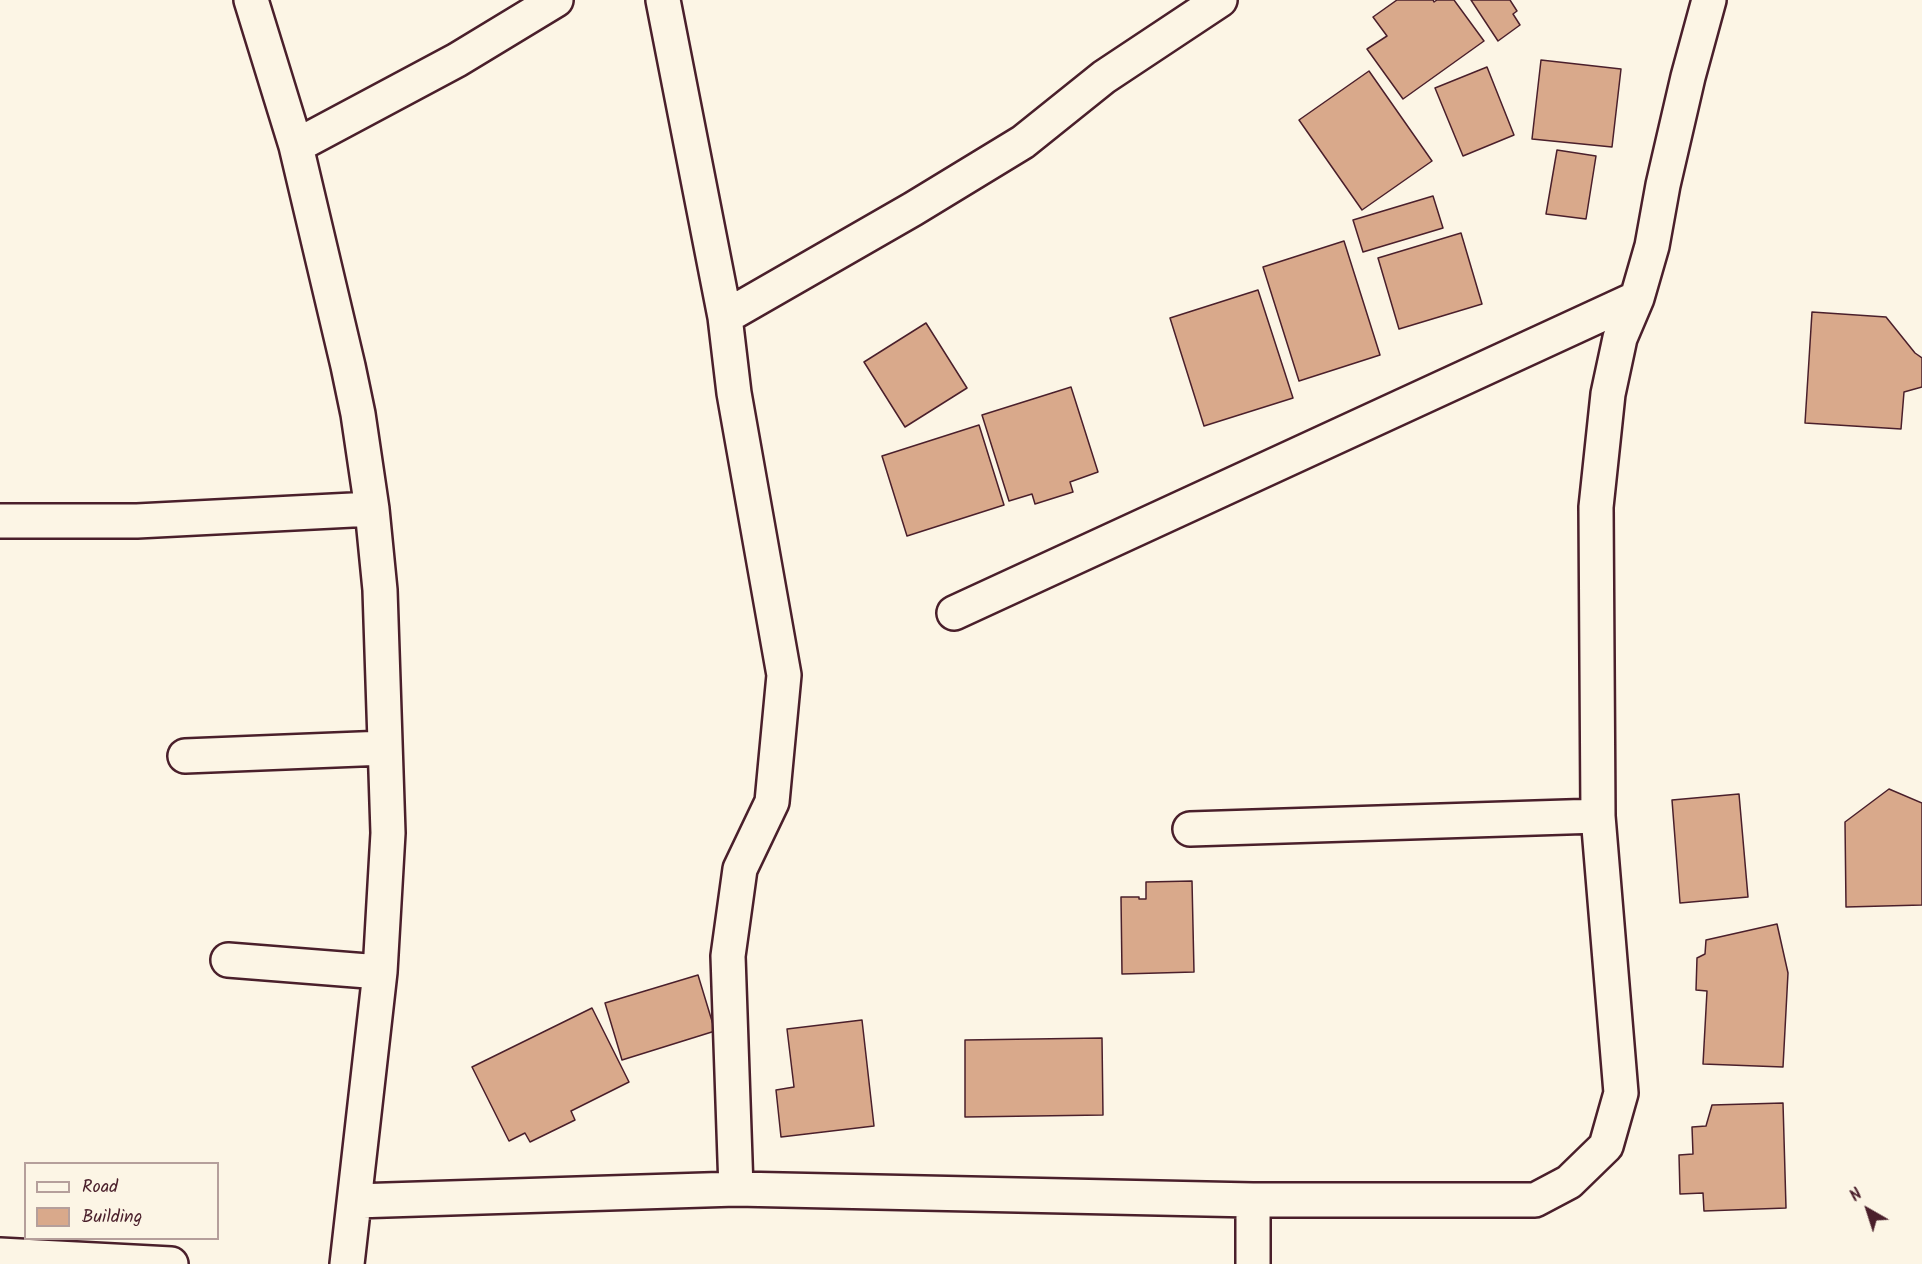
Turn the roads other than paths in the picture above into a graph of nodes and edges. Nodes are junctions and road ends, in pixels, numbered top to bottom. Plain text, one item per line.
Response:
1 (251, 0) edge
2 (556, 0) edge
3 (663, 0) edge
4 (1220, 0) edge
5 (1709, 0) edge
6 (296, 147) junction
7 (1637, 298) junction
8 (725, 317) junction
9 (372, 509) junction
10 (0, 521) edge
11 (954, 613) dead end
12 (385, 748) junction
13 (185, 756) dead end
14 (1598, 816) junction
15 (1190, 830) dead end
16 (228, 960) dead end
17 (380, 972) junction
18 (736, 1189) junction
19 (1253, 1200) junction
20 (355, 1201) junction
21 (0, 1255) edge
22 (171, 1264) edge
23 (347, 1264) edge
24 (1253, 1264) edge

1 - 6 street
2 - 6 street
3 - 8 street
4 - 8 street
5 - 7 street
6 - 9 street
7 - 11 street
7 - 14 street
8 - 18 street
9 - 10 street
9 - 12 street
12 - 13 street
12 - 17 street
14 - 15 street
14 - 19 street
16 - 17 street
17 - 20 street
18 - 19 street
18 - 20 street
19 - 24 street
20 - 23 street
21 - 22 street

